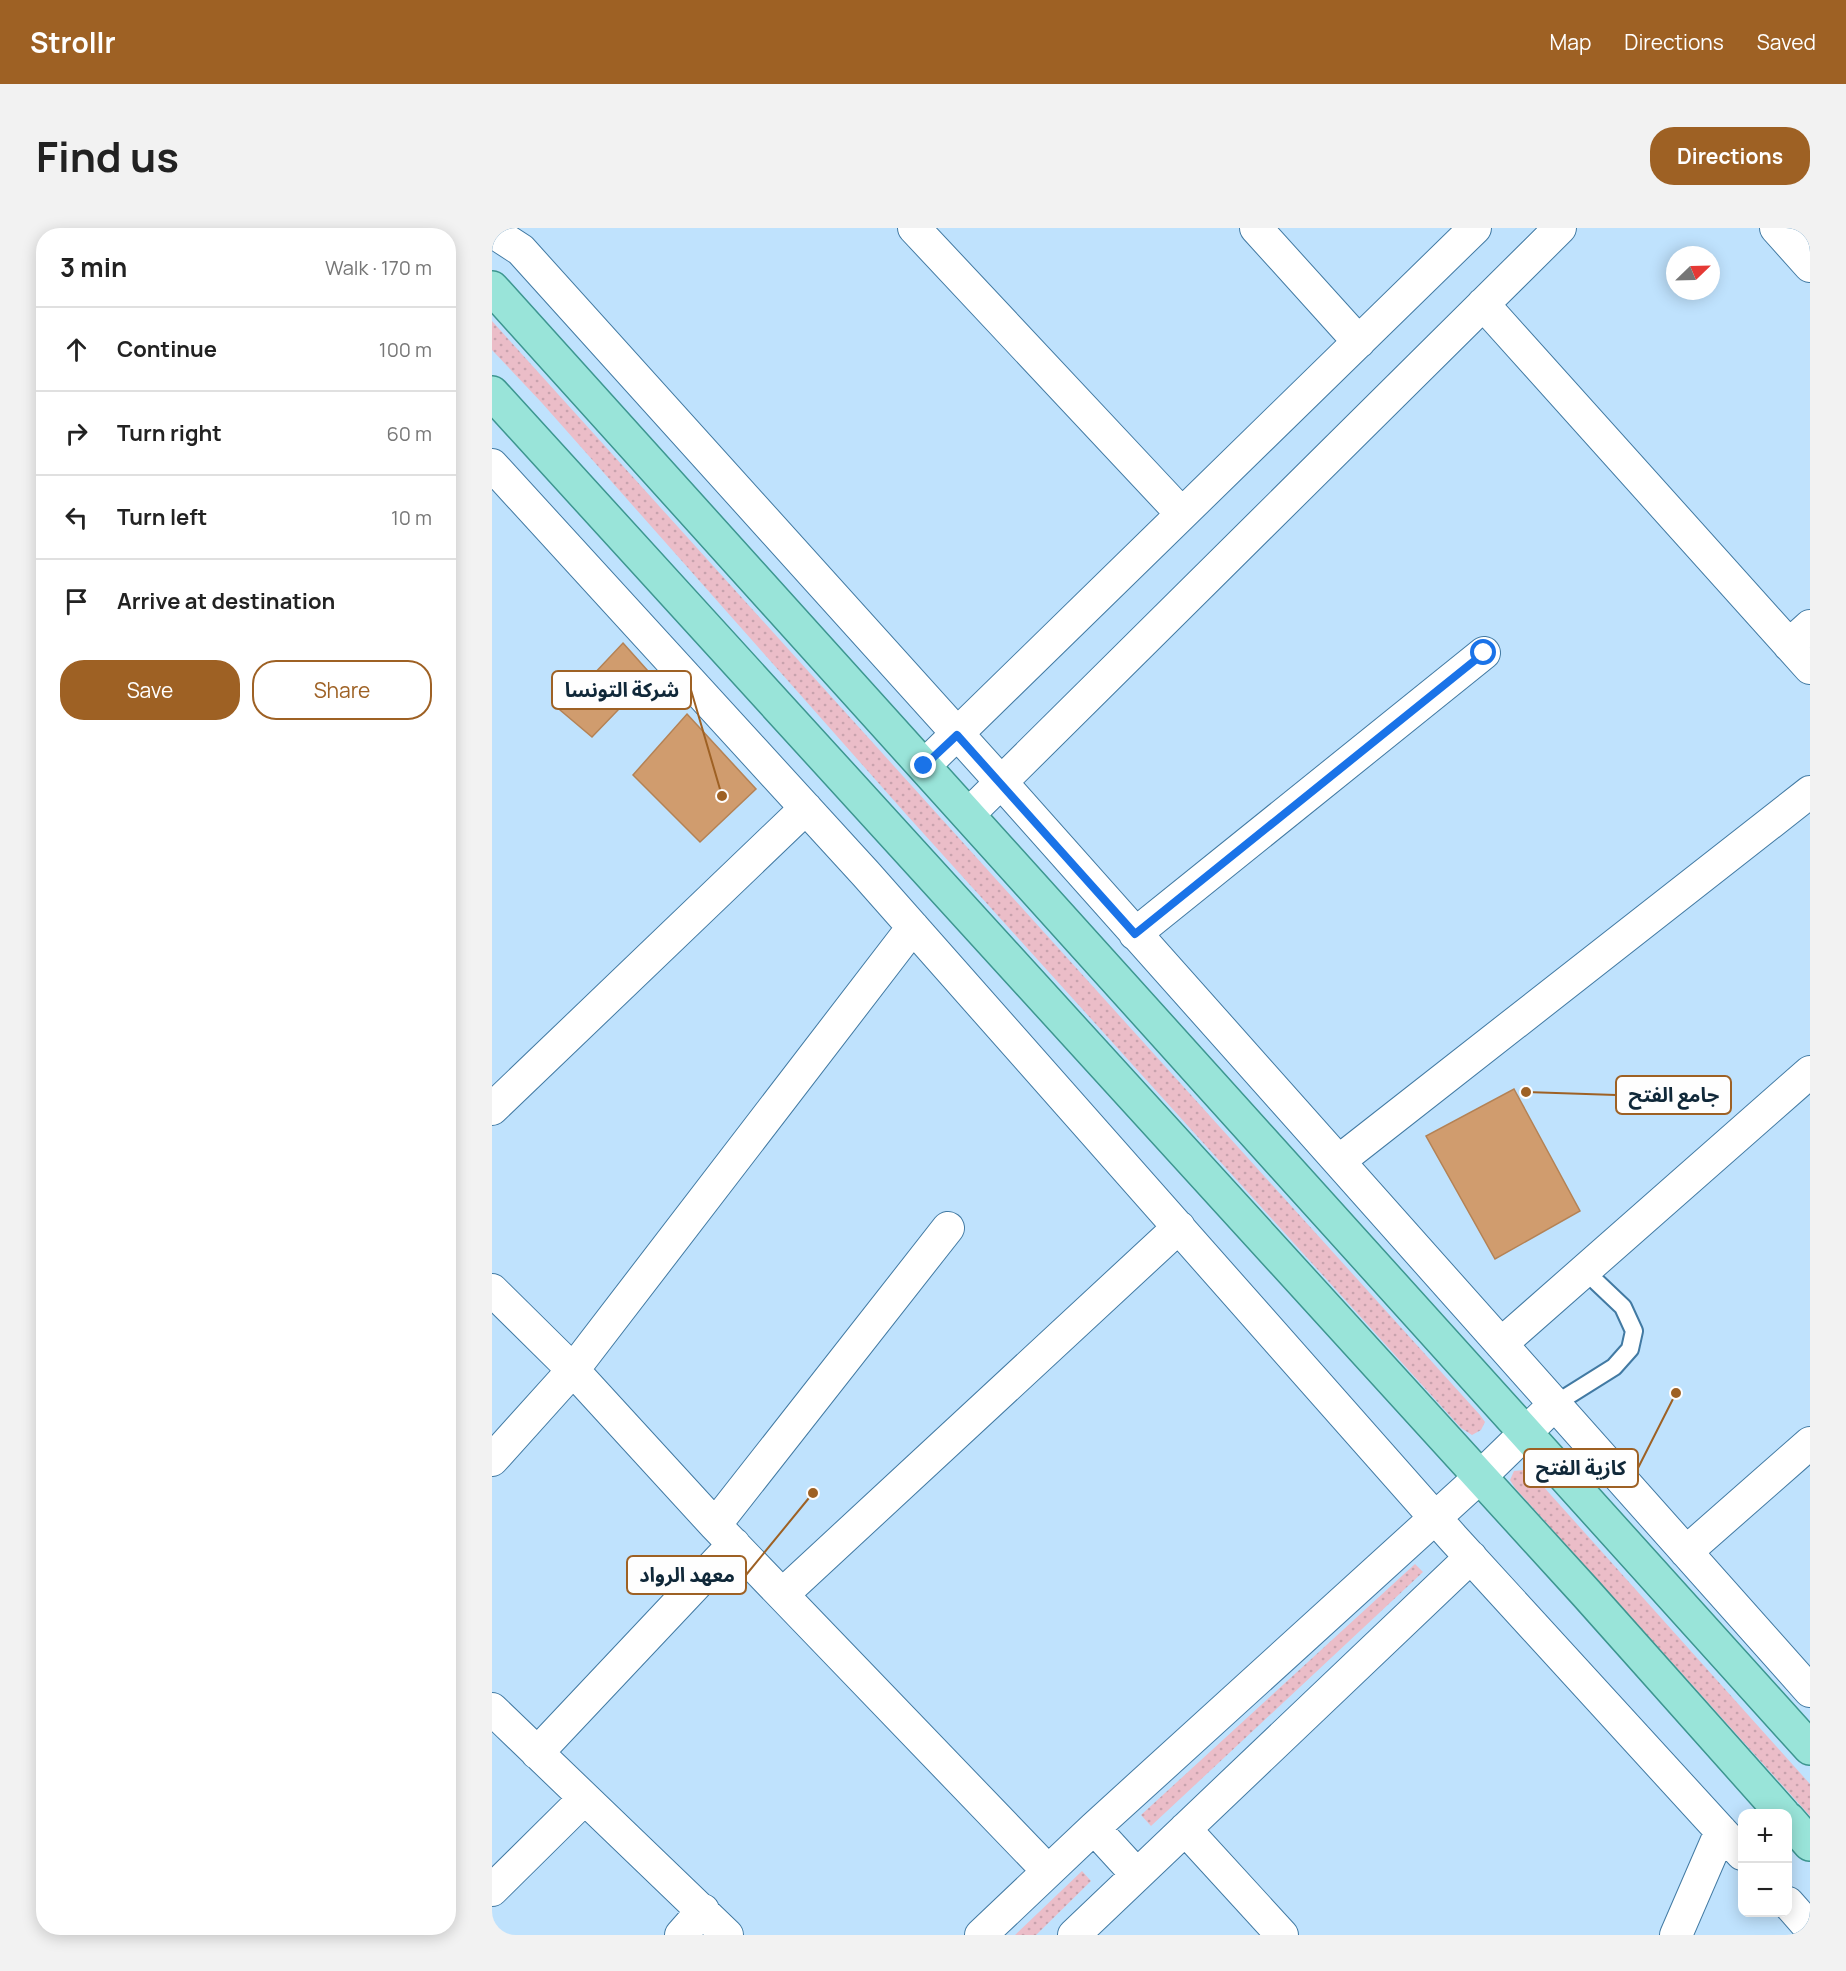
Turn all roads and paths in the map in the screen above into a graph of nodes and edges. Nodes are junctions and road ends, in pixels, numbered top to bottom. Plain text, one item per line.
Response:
1 (914, 228) edge
2 (1256, 228) edge
3 (1560, 228) edge
4 (1776, 228) edge
5 (492, 231) edge
6 (1459, 234) edge
7 (1810, 266) edge
8 (492, 288) edge
9 (1483, 304) junction
10 (1359, 342) junction
11 (492, 393) edge
12 (492, 465) edge
13 (1182, 514) junction
14 (1800, 635) edge
15 (1484, 653) dead end
16 (1810, 668) edge
17 (957, 735) junction
18 (924, 766) junction
19 (1001, 782) junction
20 (1810, 792) edge
21 (806, 808) junction
22 (968, 815) junction
23 (913, 927) junction
24 (1135, 934) junction
25 (1810, 1071) edge
26 (492, 1109) edge
27 (1339, 1161) junction
28 (1179, 1227) junction
29 (948, 1228) dead end
30 (1584, 1270) junction
31 (492, 1290) edge
32 (1501, 1344) junction
33 (573, 1370) junction
34 (1555, 1404) junction
35 (1525, 1432) junction
36 (1810, 1443) edge
37 (492, 1460) edge
38 (1480, 1477) junction
39 (1436, 1517) junction
40 (724, 1534) junction
41 (1686, 1552) junction
42 (1471, 1557) junction
43 (783, 1594) junction
44 (1810, 1691) edge
45 (492, 1709) edge
46 (1810, 1748) edge
47 (537, 1753) junction
48 (584, 1799) junction
49 (1779, 1809) edge
50 (1792, 1824) edge
51 (1094, 1828) junction
52 (1185, 1829) junction
53 (1721, 1830) junction
54 (1810, 1844) edge
55 (1738, 1849) edge
56 (1048, 1871) junction
57 (1137, 1875) junction
58 (492, 1890) edge
59 (1792, 1908) edge
60 (703, 1910) junction
61 (1810, 1928) edge
62 (681, 1935) edge
63 (727, 1935) edge
64 (981, 1935) edge
65 (1074, 1935) edge
66 (1282, 1935) edge
67 (1676, 1935) edge

1 - 13 street
2 - 10 street
3 - 9 street
4 - 7 street
5 - 17 street
6 - 10 street
8 - 18 main road
9 - 14 street
9 - 19 street
10 - 13 street
11 - 38 main road
12 - 21 street
13 - 17 street
14 - 16 street
15 - 24 street
17 - 18 street
17 - 19 street
18 - 22 main road
19 - 22 street
19 - 24 street
20 - 27 street
21 - 23 street
21 - 26 street
22 - 35 main road
23 - 28 street
23 - 33 street
24 - 27 street
25 - 30 street
27 - 32 street
28 - 39 street
28 - 43 street
29 - 40 street
30 - 32 street
30 - 34 lane
31 - 33 street
32 - 34 street
33 - 37 street
33 - 40 street
34 - 35 street
34 - 41 street
35 - 38 street
35 - 46 main road
36 - 41 street
38 - 39 street
38 - 49 main road
39 - 42 street
39 - 51 street
40 - 43 street
40 - 47 street
41 - 44 street
42 - 52 street
42 - 53 street
43 - 56 street
45 - 47 street
47 - 48 street
48 - 58 street
48 - 60 street
50 - 54 main road
51 - 56 street
51 - 57 street
52 - 57 street
52 - 66 street
53 - 55 street
53 - 67 street
56 - 64 street
57 - 65 street
59 - 61 street
60 - 62 street
60 - 63 street

